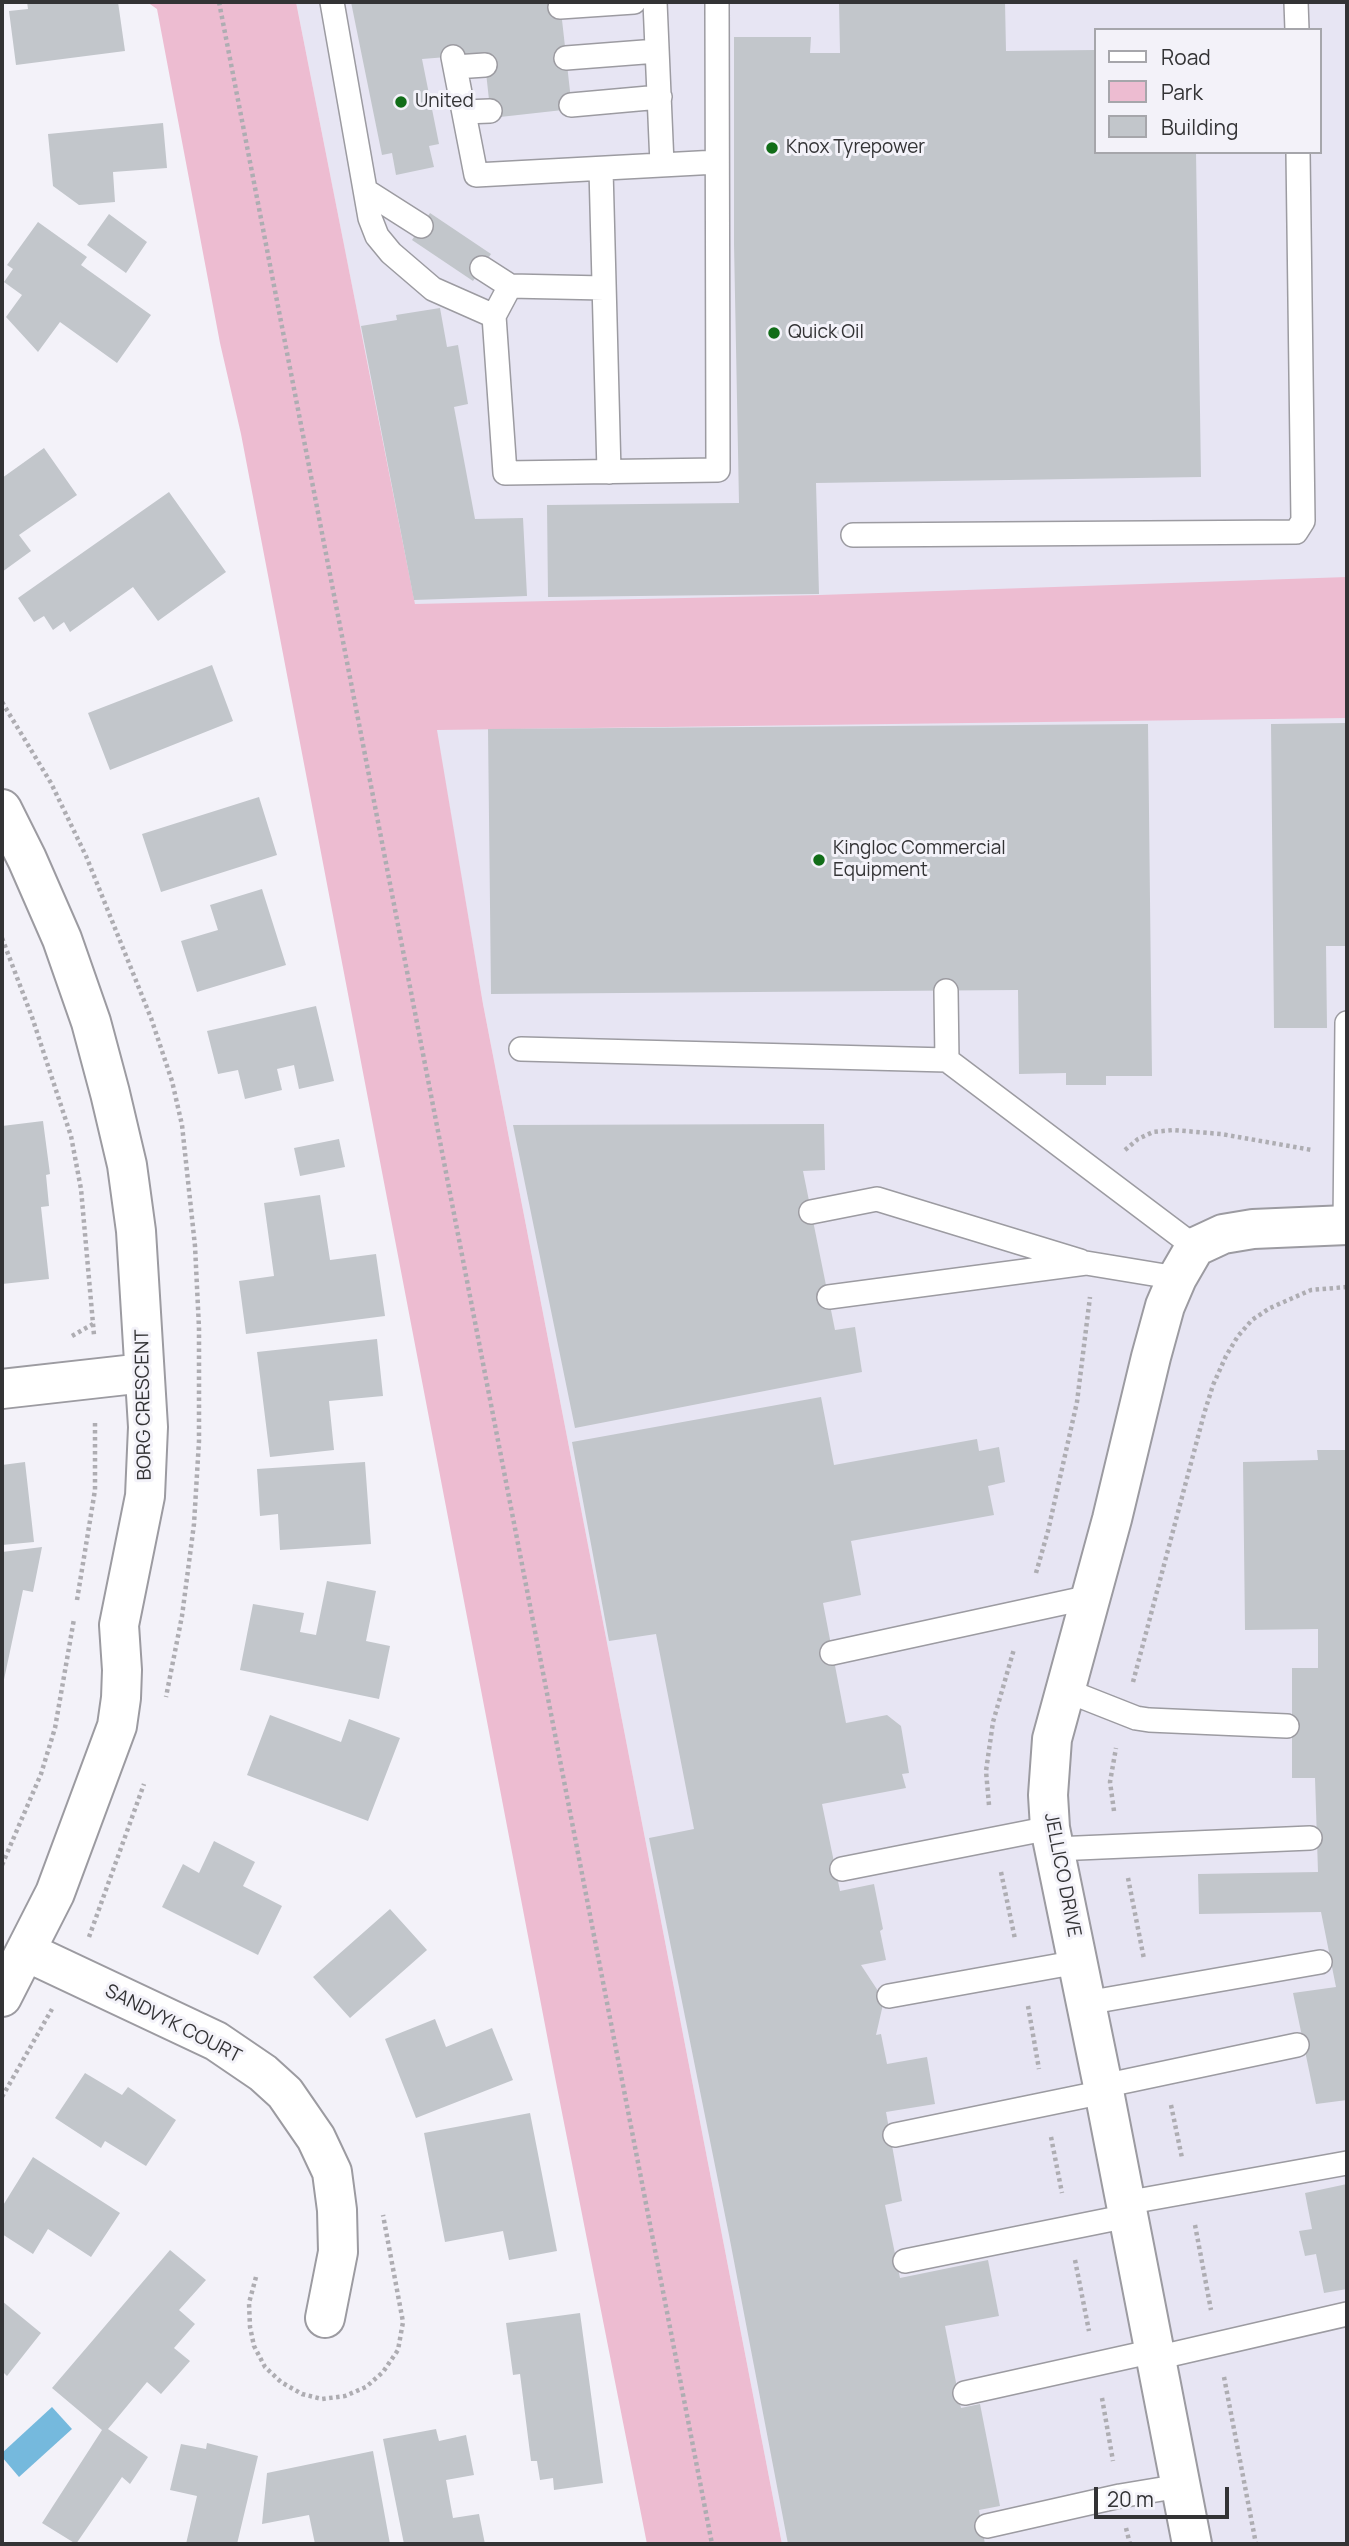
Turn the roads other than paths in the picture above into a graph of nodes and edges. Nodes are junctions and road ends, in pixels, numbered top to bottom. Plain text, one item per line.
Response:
1 (332, 2) edge
2 (634, 2) edge
3 (655, 2) edge
4 (718, 2) edge
5 (1296, 2) edge
6 (561, 7) dead end
7 (1297, 28) edge
8 (657, 51) junction
9 (566, 58) dead end
10 (485, 65) dead end
11 (660, 97) junction
12 (571, 105) dead end
13 (490, 111) dead end
14 (464, 112) junction
15 (1298, 154) edge
16 (717, 162) junction
17 (662, 164) junction
18 (601, 169) junction
19 (366, 191) junction
20 (421, 226) dead end
21 (482, 268) dead end
22 (510, 286) junction
23 (604, 288) junction
24 (494, 316) junction
25 (609, 472) junction
26 (853, 535) dead end
27 (2, 809) edge
28 (946, 991) dead end
29 (1347, 1023) edge
30 (521, 1049) dead end
31 (947, 1060) junction
32 (811, 1212) dead end
33 (1346, 1225) edge
34 (1186, 1262) junction
35 (1086, 1263) junction
36 (829, 1297) dead end
37 (145, 1373) junction
38 (2, 1389) edge
39 (1090, 1597) junction
40 (832, 1653) dead end
41 (1065, 1690) junction
42 (1287, 1726) dead end
43 (1310, 1838) dead end
44 (1053, 1839) junction
45 (842, 1869) dead end
46 (27, 1952) junction
47 (1078, 1962) junction
48 (1320, 1962) dead end
49 (889, 1996) dead end
50 (2, 1997) edge
51 (1086, 2003) junction
52 (1297, 2045) dead end
53 (1103, 2089) junction
54 (895, 2135) dead end
55 (1347, 2163) edge
56 (1127, 2210) junction
57 (905, 2261) dead end
58 (1347, 2314) edge
59 (325, 2318) dead end
60 (1155, 2355) junction
61 (965, 2393) dead end
62 (1180, 2486) junction
63 (987, 2526) dead end
64 (1192, 2544) edge

1 - 19 lane
2 - 6 lane
3 - 8 lane
4 - 16 lane
5 - 7 lane
8 - 9 lane
8 - 11 lane
10 - 14 lane
11 - 12 lane
11 - 17 lane
13 - 14 lane
14 - 18 lane
15 - 26 lane
16 - 17 lane
16 - 25 lane
17 - 18 lane
18 - 23 lane
19 - 20 lane
19 - 24 lane
21 - 22 lane
22 - 23 lane
22 - 24 lane
23 - 25 lane
24 - 25 lane
27 - 37 street, BORG CRESCENT
28 - 31 lane
29 - 33 lane
30 - 31 lane
31 - 34 lane
32 - 35 lane
33 - 34 street
34 - 35 lane
34 - 39 street, JELLICO DRIVE
35 - 36 lane
37 - 38 street
37 - 46 street, BORG CRESCENT
39 - 40 lane
39 - 41 street, JELLICO DRIVE
41 - 42 lane
41 - 44 street, JELLICO DRIVE
43 - 44 lane
44 - 45 lane
44 - 47 street, JELLICO DRIVE
46 - 50 street, BORG CRESCENT
46 - 59 street, SANDVYK COURT
47 - 49 lane
47 - 51 street, JELLICO DRIVE
48 - 51 lane
51 - 53 street, JELLICO DRIVE
52 - 53 lane
53 - 54 lane
53 - 56 street, JELLICO DRIVE
55 - 56 lane
56 - 57 lane
56 - 60 street, JELLICO DRIVE
58 - 60 lane
60 - 61 lane
60 - 62 street, JELLICO DRIVE
62 - 63 lane
62 - 64 street, JELLICO DRIVE

